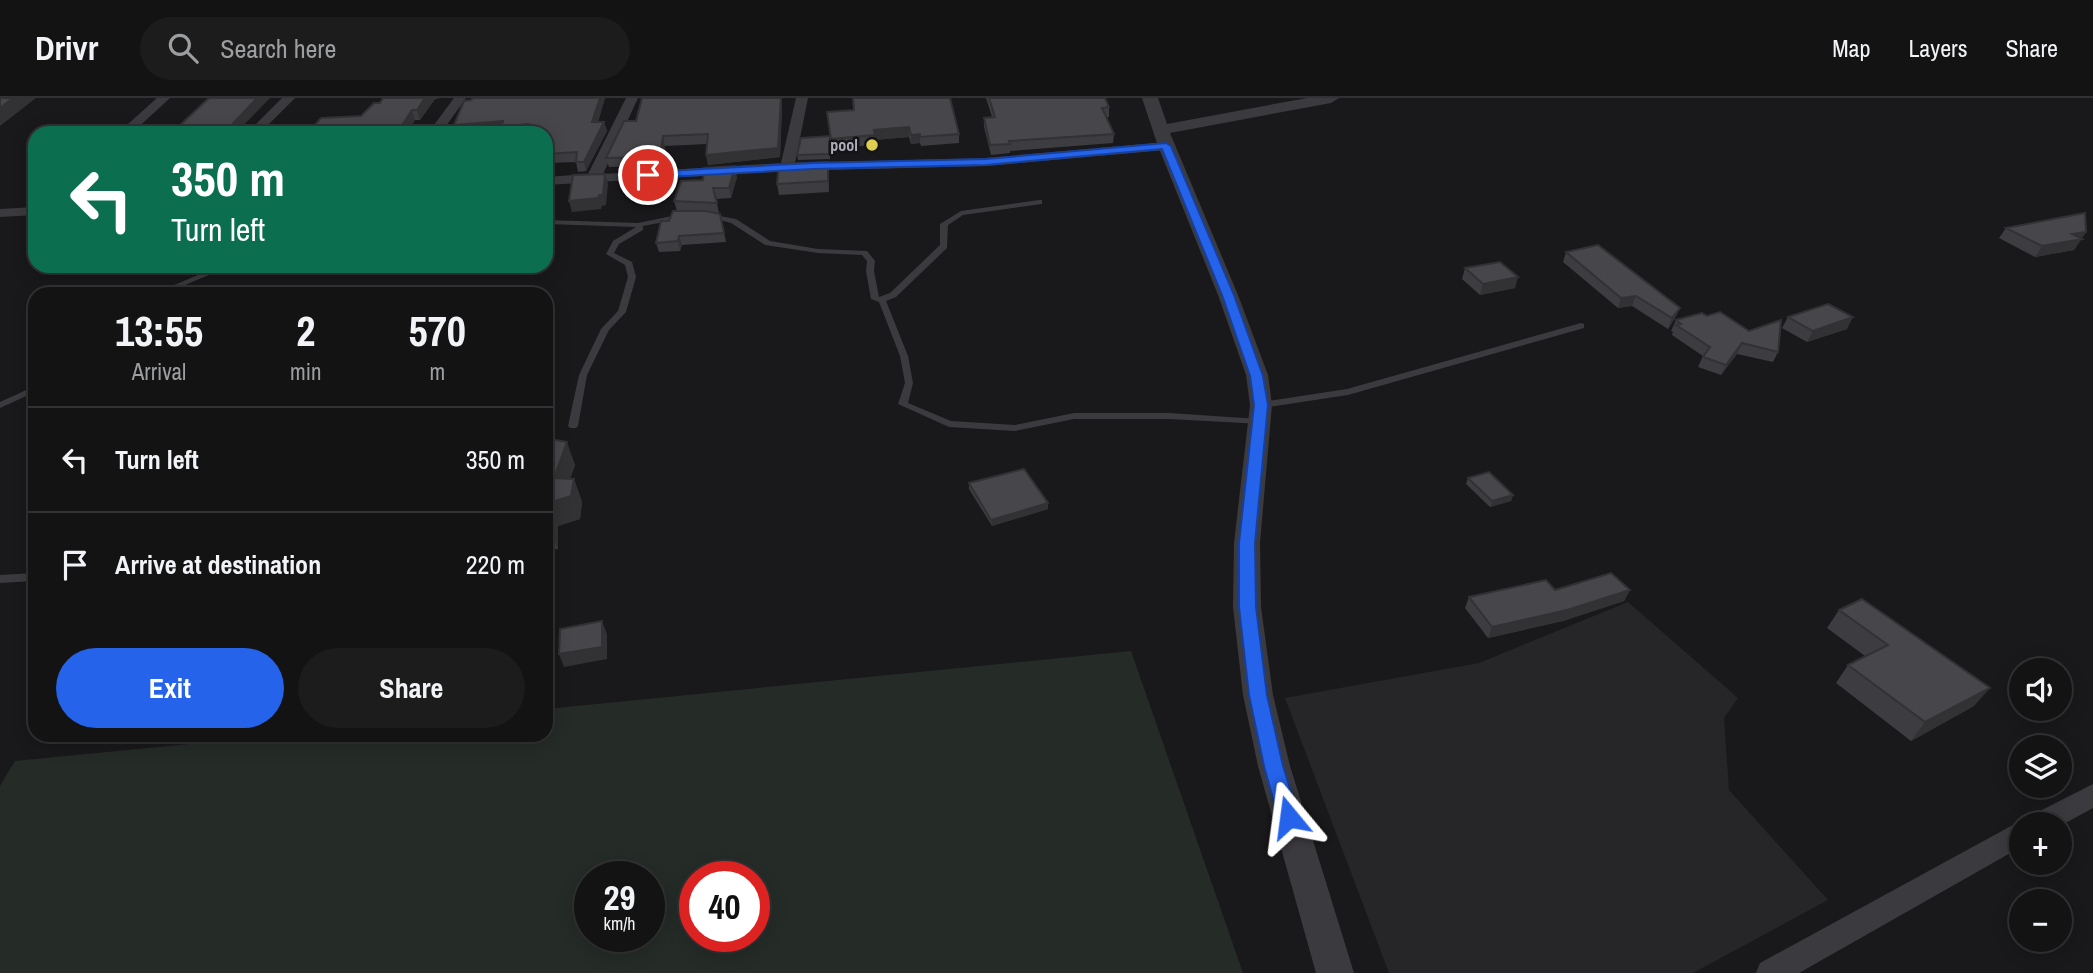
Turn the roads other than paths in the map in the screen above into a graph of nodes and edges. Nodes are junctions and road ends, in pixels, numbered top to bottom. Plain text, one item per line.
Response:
1 (163, 98) edge
2 (289, 98) edge
3 (460, 98) edge
4 (632, 98) edge
5 (802, 98) edge
6 (1150, 98) edge
7 (1331, 98) edge
8 (132, 126) edge
9 (260, 126) edge
10 (439, 126) edge
11 (1164, 138) junction
12 (787, 167) junction
13 (593, 178) junction
14 (553, 181) edge
15 (1040, 202) dead end
16 (28, 211) edge
17 (0, 213) edge
18 (553, 222) edge
19 (638, 225) junction
20 (209, 273) edge
21 (174, 287) edge
22 (882, 300) junction
23 (1581, 326) dead end
24 (28, 392) edge
25 (0, 405) edge
26 (1260, 414) junction
27 (573, 426) dead end
28 (28, 577) edge
29 (0, 579) edge
30 (2090, 802) edge
31 (2067, 812) edge
32 (2009, 841) edge
33 (1335, 973) edge
34 (1771, 973) edge

1 - 8 street
2 - 9 street
3 - 10 street
4 - 13 street
5 - 12 street
6 - 11 street
7 - 11 street
11 - 12 street
11 - 26 street
12 - 13 street
13 - 14 street
15 - 22 lane
16 - 17 street
18 - 19 lane
19 - 22 lane
19 - 27 lane
20 - 21 lane
22 - 26 lane
23 - 26 lane
24 - 25 lane
26 - 33 street
28 - 29 lane
30 - 31 street
32 - 34 street

